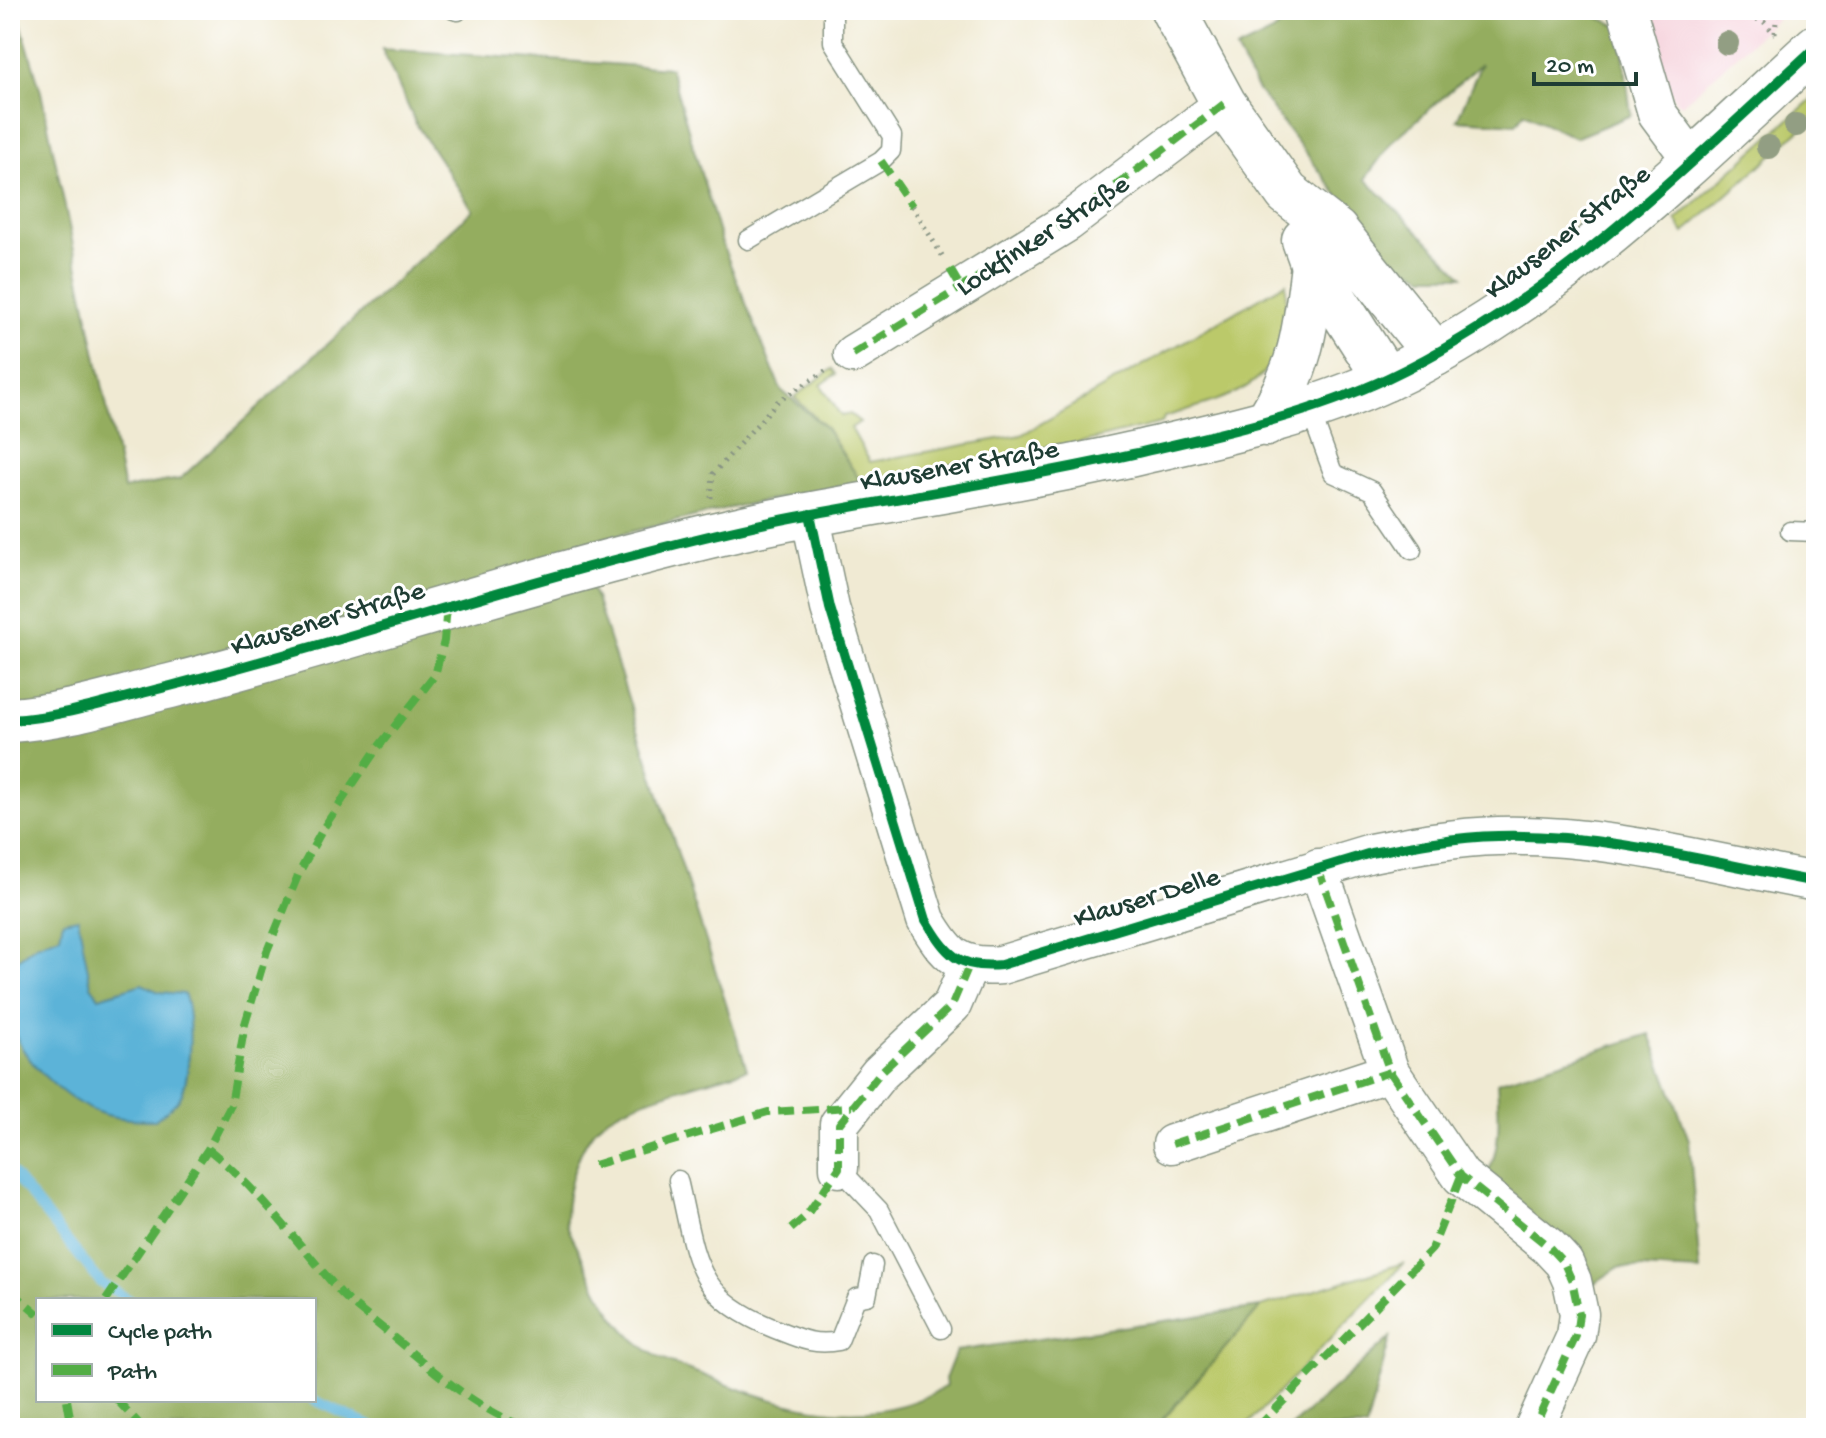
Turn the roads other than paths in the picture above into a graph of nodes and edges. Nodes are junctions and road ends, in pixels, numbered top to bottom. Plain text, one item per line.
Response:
1 (833, 10) edge
2 (1173, 10) edge
3 (1627, 10) edge
4 (1816, 47) edge
5 (1224, 104) junction
6 (1692, 160) junction
7 (1287, 193) junction
8 (748, 240) dead end
9 (1313, 265) junction
10 (853, 354) road end
11 (1435, 354) junction
12 (1386, 379) junction
13 (1310, 410) junction
14 (1266, 424) junction
15 (810, 514) junction
16 (1790, 531) dead end
17 (1816, 532) edge
18 (1412, 550) dead end
19 (10, 720) edge
20 (1318, 868) junction
21 (1816, 882) edge
22 (969, 965) junction
23 (1390, 1072) junction
24 (1172, 1144) dead end
25 (839, 1168) joint
26 (678, 1180) dead end
27 (873, 1265) dead end
28 (941, 1329) dead end
29 (1534, 1428) edge

1 - 8 lane
2 - 5 main road
3 - 6 street
4 - 6 main road, Klausener Straße
5 - 7 main road
5 - 10 street, Lockfinker Straße
6 - 11 main road, Klausener Straße
7 - 9 main road
7 - 11 main road
9 - 12 main road
9 - 14 main road
11 - 12 main road, Klausener Straße
12 - 13 main road, Klausener Straße
13 - 14 main road, Klausener Straße
13 - 18 lane
14 - 15 main road, Klausener Straße
15 - 19 main road, Klausener Straße
15 - 22 street
16 - 17 lane
20 - 21 street, Klauser Delle
20 - 22 street, Klauser Delle
20 - 23 street
22 - 25 street
23 - 24 street
23 - 29 street
25 - 28 lane
26 - 27 lane

